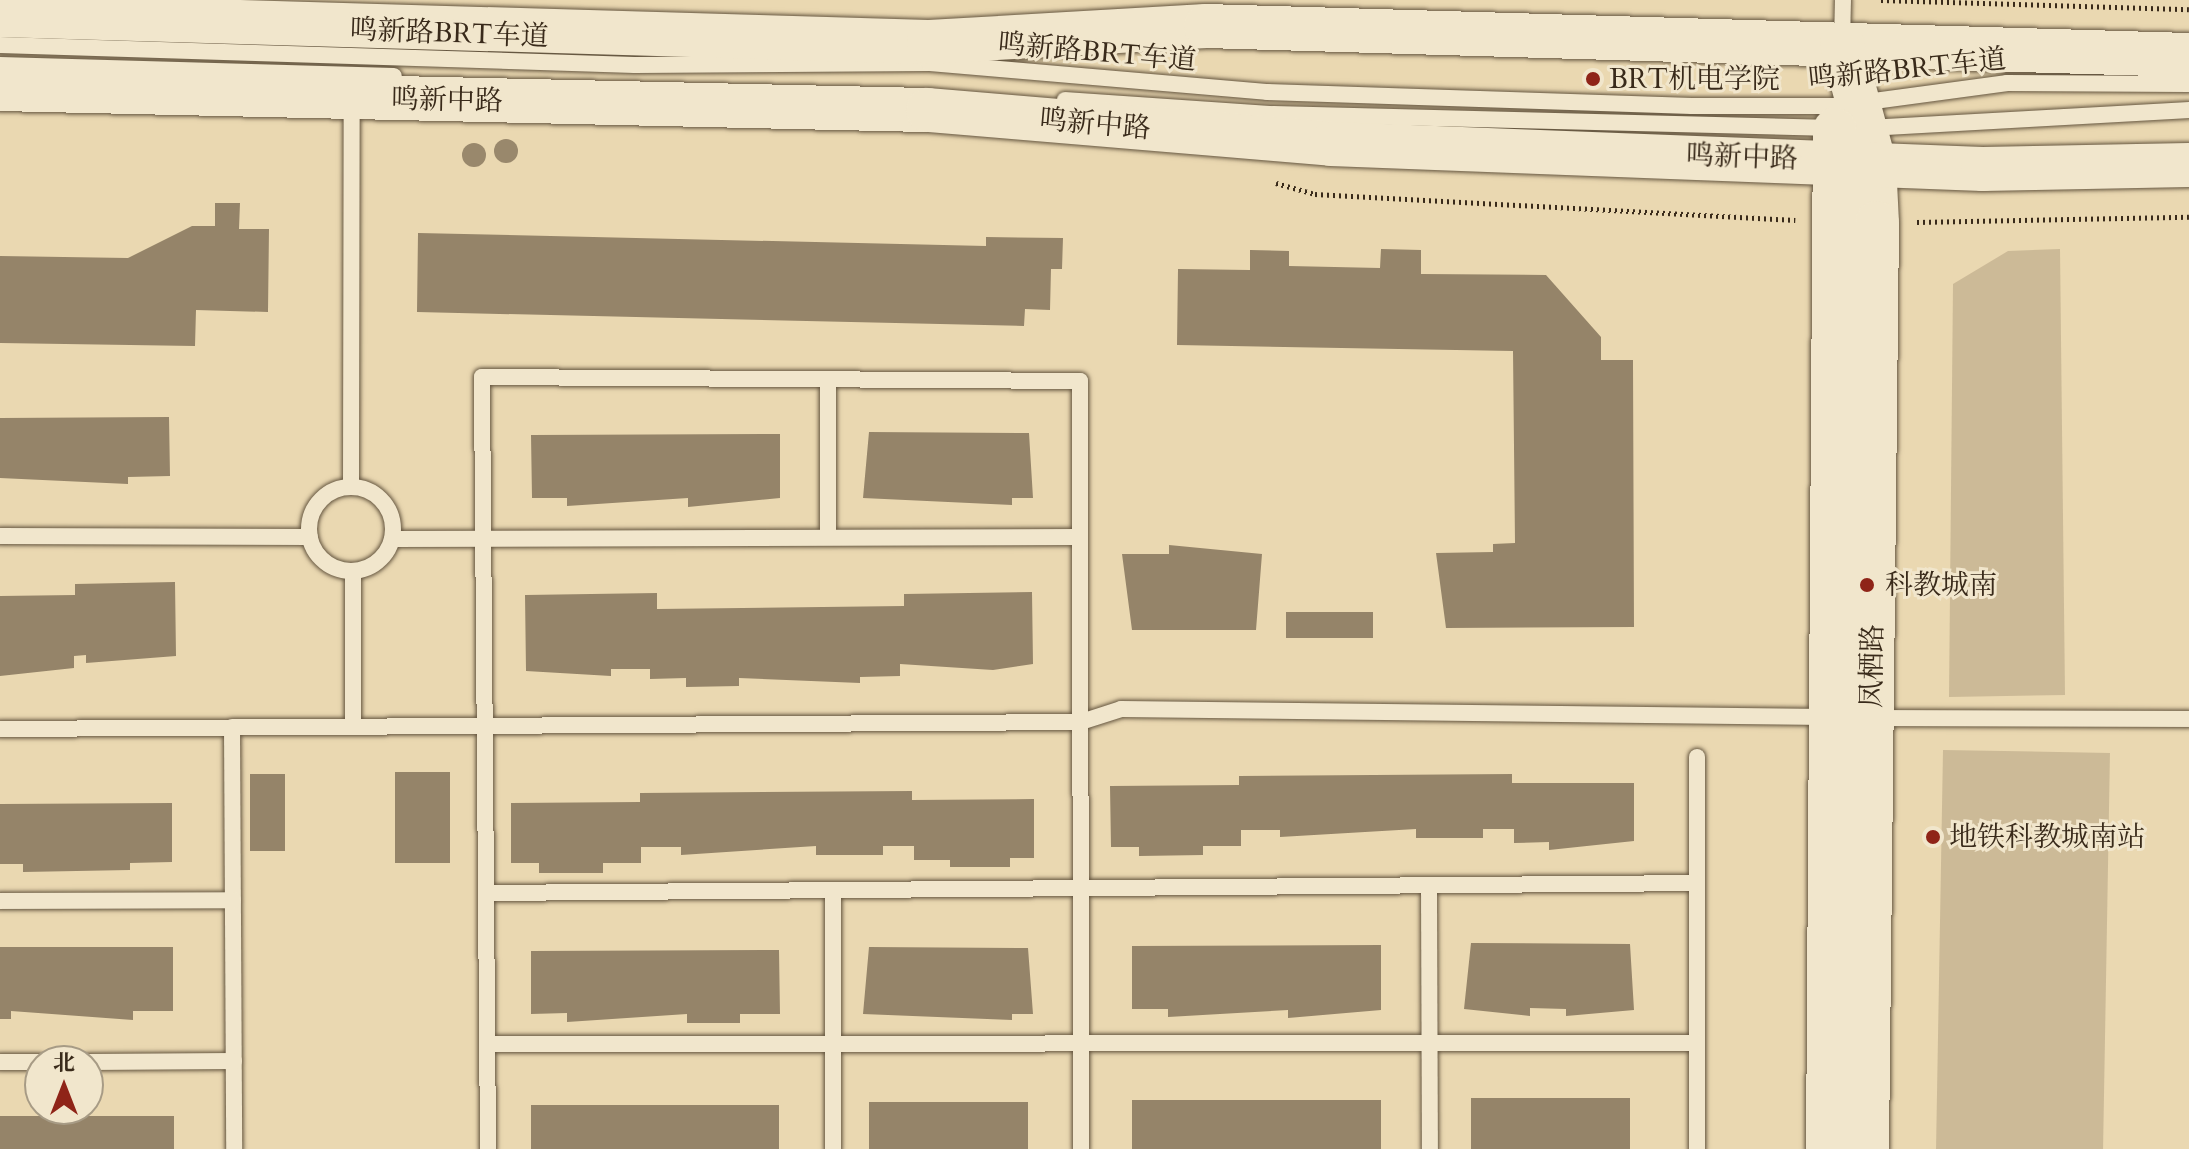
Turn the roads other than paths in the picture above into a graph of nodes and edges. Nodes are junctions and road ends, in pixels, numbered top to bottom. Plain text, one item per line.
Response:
1 (1843, 0) edge
2 (0, 15) edge
3 (1842, 44) junction
4 (0, 45) edge
5 (2189, 55) edge
6 (0, 65) edge
7 (2189, 84) edge
8 (0, 89) edge
9 (994, 95) dead end
10 (352, 98) junction
11 (1041, 98) dead end
12 (2189, 110) edge
13 (1850, 131) junction
14 (2189, 165) edge
15 (828, 379) junction
16 (351, 487) junction
17 (0, 536) edge
18 (310, 537) junction
19 (483, 537) junction
20 (828, 537) junction
21 (1080, 537) junction
22 (392, 539) junction
23 (353, 571) junction
24 (1852, 717) junction
25 (2189, 719) edge
26 (1081, 722) junction
27 (232, 727) junction
28 (353, 727) junction
29 (484, 727) junction
30 (0, 729) edge
31 (1697, 757) dead end
32 (1697, 883) junction
33 (1429, 885) junction
34 (1081, 888) junction
35 (833, 890) junction
36 (486, 893) junction
37 (233, 900) junction
38 (0, 901) edge
39 (1430, 1043) junction
40 (1697, 1043) junction
41 (487, 1044) junction
42 (833, 1044) junction
43 (1081, 1044) junction
44 (234, 1061) junction
45 (0, 1062) edge
46 (24, 1062) edge
47 (104, 1062) edge
48 (234, 1149) edge
49 (488, 1149) edge
50 (833, 1149) edge
51 (1081, 1149) edge
52 (1430, 1149) edge
53 (1697, 1149) edge
54 (1828, 1149) edge
55 (1867, 1149) edge

1 - 3 lane, 凤栖路
2 - 3 main road
3 - 5 main road
3 - 13 main road, 凤栖路
4 - 13 lane, 鸣新路BRT车道
6 - 9 lane, 鸣新路BRT车道
7 - 13 lane, 鸣新路BRT车道
8 - 10 main road, 鸣新中路
10 - 13 main road, 鸣新中路
10 - 16 lane
11 - 13 lane, 鸣新路BRT车道
12 - 13 lane, 鸣新路BRT车道
13 - 14 main road, 鸣新中路
13 - 24 main road, 凤栖路
15 - 19 lane
15 - 20 lane
15 - 21 lane
16 - 18 lane
16 - 22 lane
17 - 18 lane
18 - 23 lane
19 - 20 lane
19 - 22 lane
19 - 29 lane
20 - 21 lane
21 - 26 lane
22 - 23 lane
23 - 28 lane
24 - 25 lane
24 - 26 lane
24 - 54 main road, 凤栖路
24 - 55 main road, 凤栖路
26 - 29 lane
26 - 34 lane
27 - 28 lane
27 - 30 lane
27 - 37 lane
28 - 29 lane
29 - 36 lane
31 - 32 lane
32 - 33 lane
32 - 40 lane
33 - 34 lane
33 - 39 lane
34 - 35 lane
34 - 43 lane
35 - 36 lane
35 - 42 lane
36 - 41 lane
37 - 38 lane
37 - 44 lane
39 - 40 lane
39 - 43 lane
39 - 52 lane
40 - 53 lane
41 - 42 lane
41 - 49 lane
42 - 43 lane
42 - 50 lane
43 - 51 lane
44 - 47 lane
44 - 48 lane
45 - 46 lane

